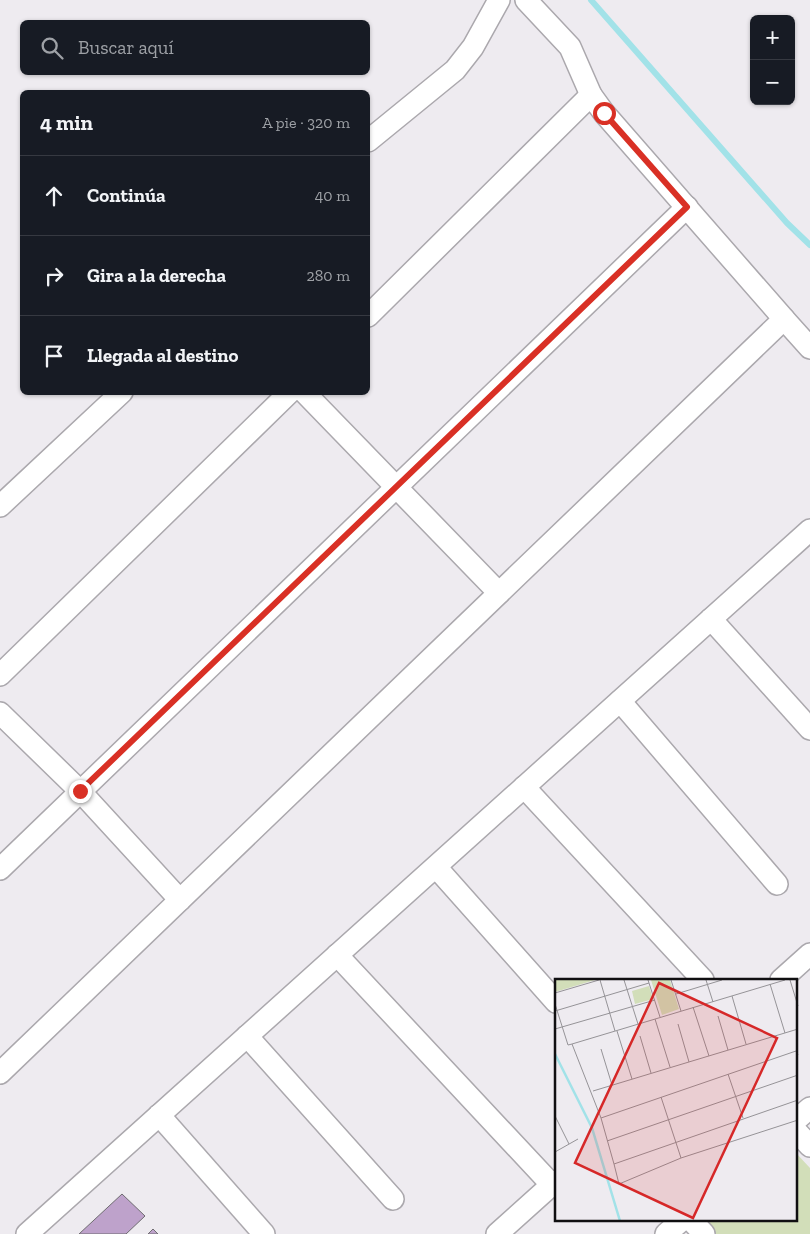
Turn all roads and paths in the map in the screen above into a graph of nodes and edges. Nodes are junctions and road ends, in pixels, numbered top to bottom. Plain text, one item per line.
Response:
1 (499, 0) edge
2 (526, 0) edge
3 (591, 95) junction
4 (370, 140) edge
5 (687, 207) junction
6 (370, 314) edge
7 (784, 319) junction
8 (810, 348) edge
9 (119, 395) edge
10 (287, 395) edge
11 (307, 395) edge
12 (396, 489) junction
13 (0, 506) edge
14 (808, 536) edge
15 (499, 593) junction
16 (711, 619) junction
17 (0, 675) edge
18 (620, 701) junction
19 (0, 713) edge
20 (810, 729) edge
21 (524, 787) junction
22 (80, 791) junction
23 (436, 867) junction
24 (0, 869) edge
25 (777, 884) dead end
26 (180, 900) junction
27 (810, 954) edge
28 (337, 955) junction
29 (702, 979) edge
30 (782, 979) edge
31 (555, 1001) edge
32 (247, 1036) junction
33 (0, 1073) edge
34 (810, 1108) edge
35 (159, 1115) junction
36 (798, 1118) edge
37 (798, 1133) edge
38 (810, 1146) edge
39 (554, 1183) edge
40 (393, 1199) dead end
41 (680, 1222) edge
42 (693, 1222) edge
43 (27, 1234) edge
44 (264, 1234) edge
45 (497, 1234) edge
46 (666, 1234) edge
47 (704, 1234) edge

1 - 4 street
2 - 3 street
3 - 5 street
3 - 6 street
5 - 7 street
5 - 12 street
7 - 8 street
7 - 15 street
9 - 13 street
10 - 17 street
11 - 12 street
12 - 15 street
12 - 22 street
14 - 16 street
15 - 26 street
16 - 18 street
16 - 20 street
18 - 21 street
18 - 25 street
19 - 22 street
21 - 23 street
21 - 29 street
22 - 24 street
22 - 26 street
23 - 28 street
23 - 31 street
26 - 33 street
27 - 30 street
28 - 32 street
28 - 39 street
32 - 35 street
32 - 40 street
34 - 36 street
35 - 43 street
35 - 44 street
37 - 38 street
39 - 45 street
41 - 46 street
42 - 47 street

